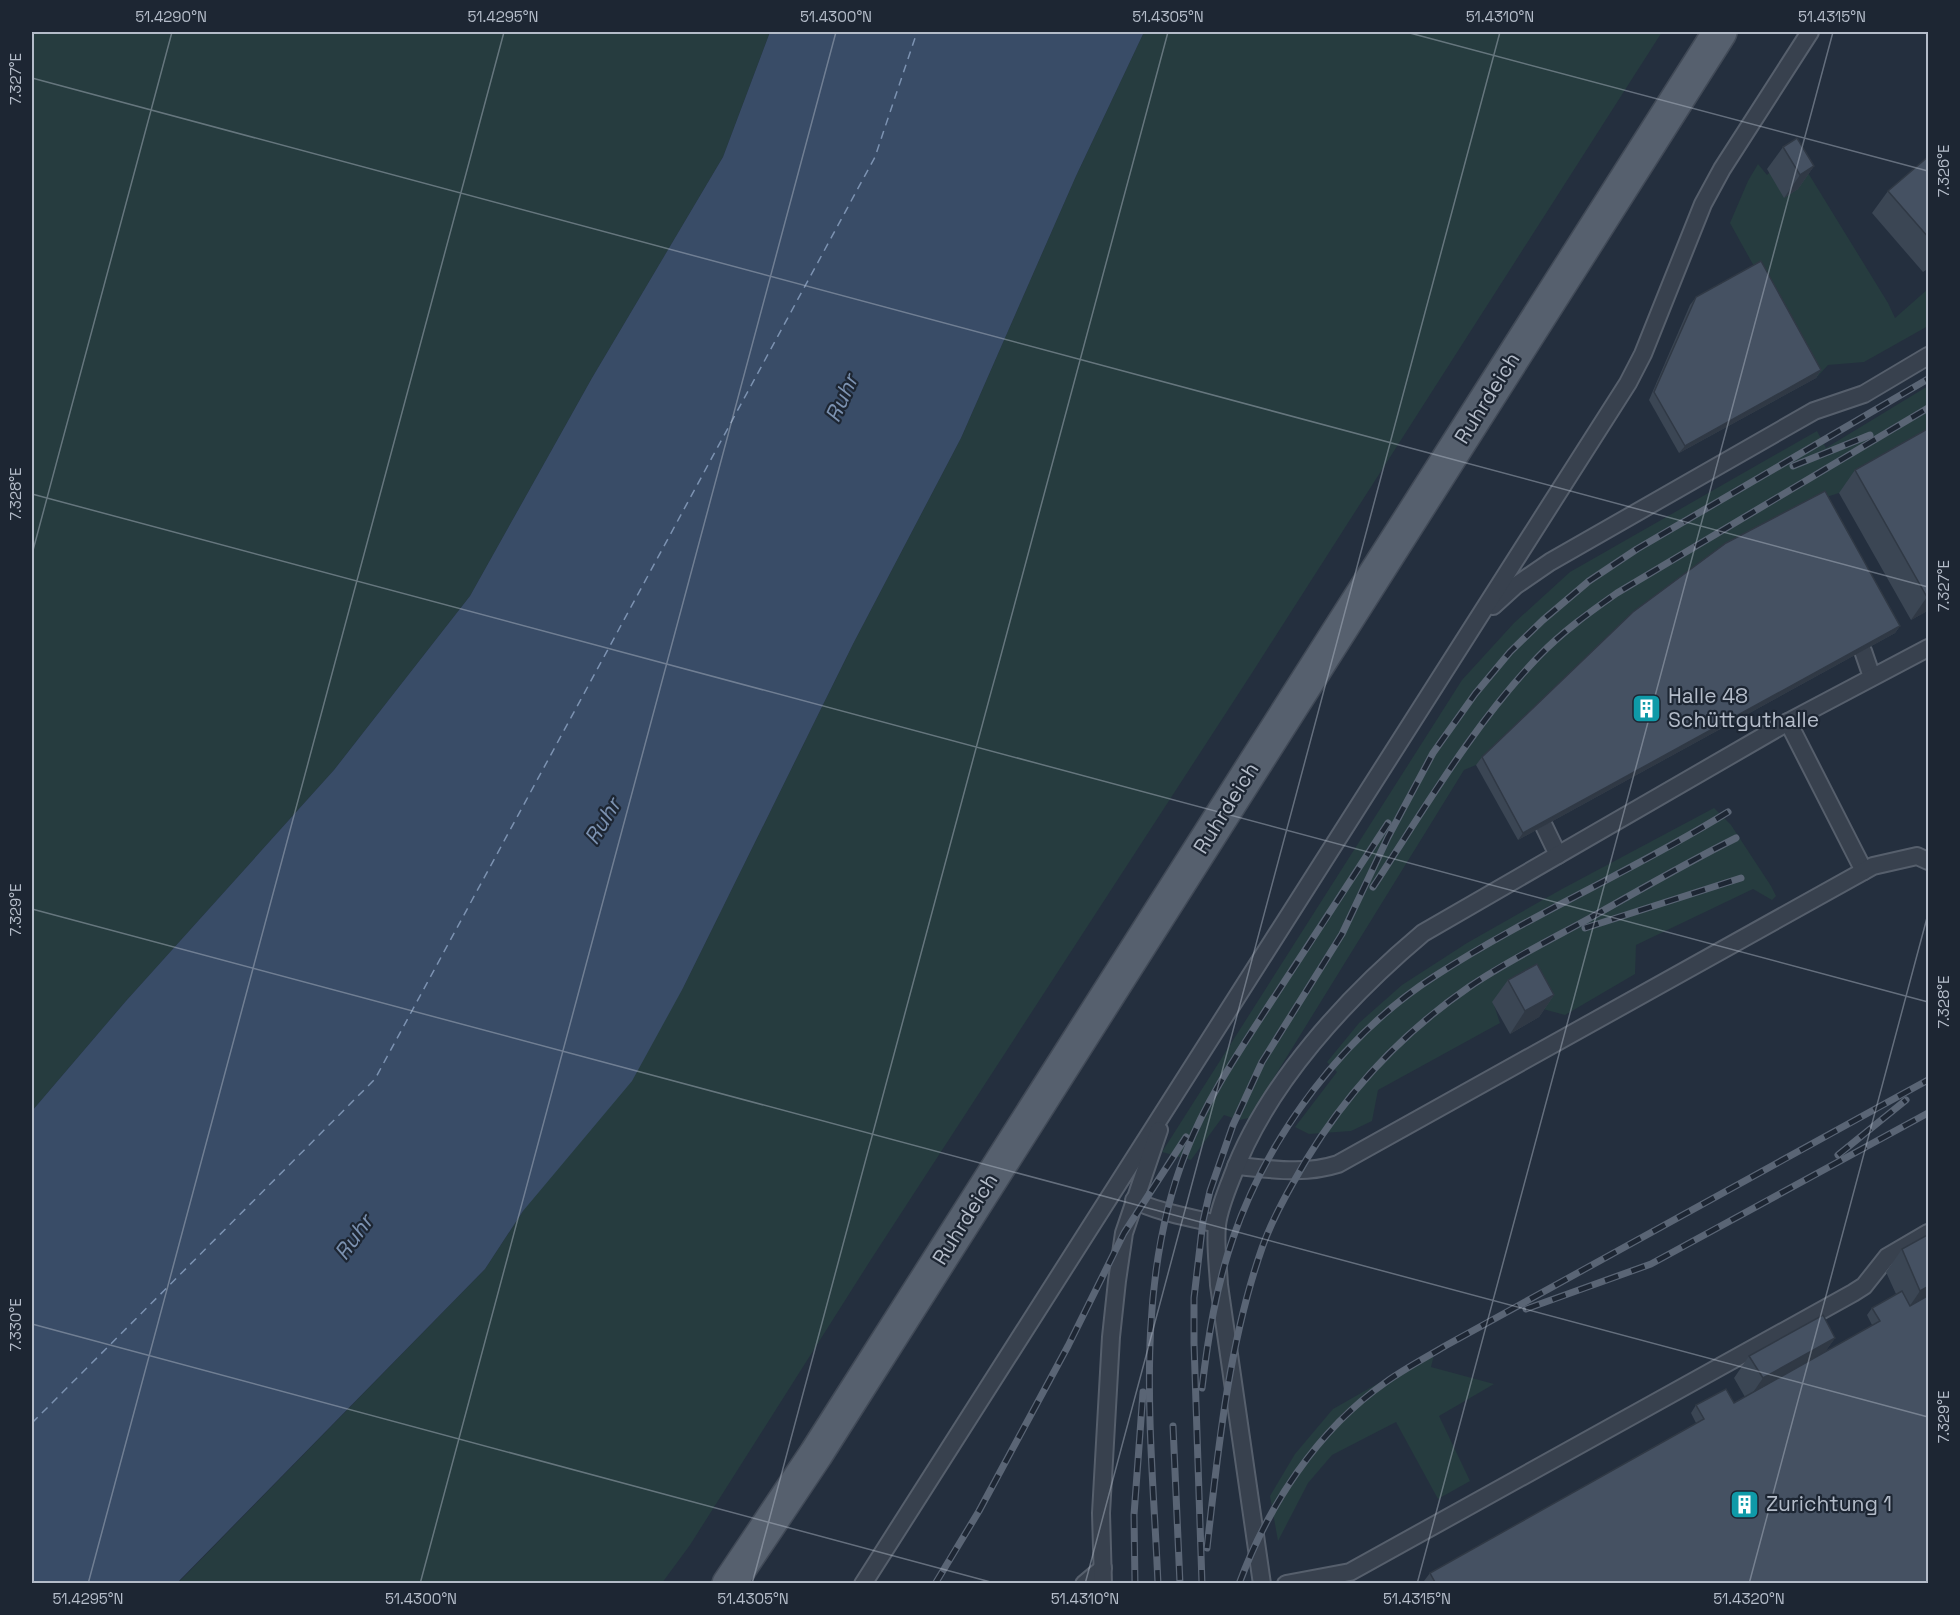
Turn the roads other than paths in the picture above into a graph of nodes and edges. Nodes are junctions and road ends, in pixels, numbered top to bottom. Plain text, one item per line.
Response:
1 (1720, 32) edge
2 (1810, 32) edge
3 (1929, 356) edge
4 (1478, 618) junction
5 (1929, 648) edge
6 (1863, 651) edge
7 (1872, 677) junction
8 (1788, 722) junction
9 (1544, 826) edge
10 (1558, 855) junction
11 (1929, 861) edge
12 (1864, 871) junction
13 (1168, 1104) junction
14 (1236, 1166) junction
15 (1134, 1200) junction
16 (1218, 1224) junction
17 (1929, 1233) edge
18 (1103, 1576) edge
19 (729, 1584) edge
20 (862, 1584) edge
21 (1084, 1584) edge
22 (1262, 1584) edge
23 (1286, 1584) edge

1 - 19 main road, Ruhrdeich
2 - 4 lane
3 - 4 lane
4 - 13 lane
5 - 7 lane
6 - 7 lane
7 - 8 lane
8 - 10 lane
8 - 12 lane
9 - 10 lane
10 - 14 lane
11 - 12 lane
12 - 14 lane
13 - 15 lane
13 - 20 lane
14 - 16 lane
15 - 16 lane
15 - 18 lane
16 - 22 lane
17 - 23 lane
18 - 21 lane

